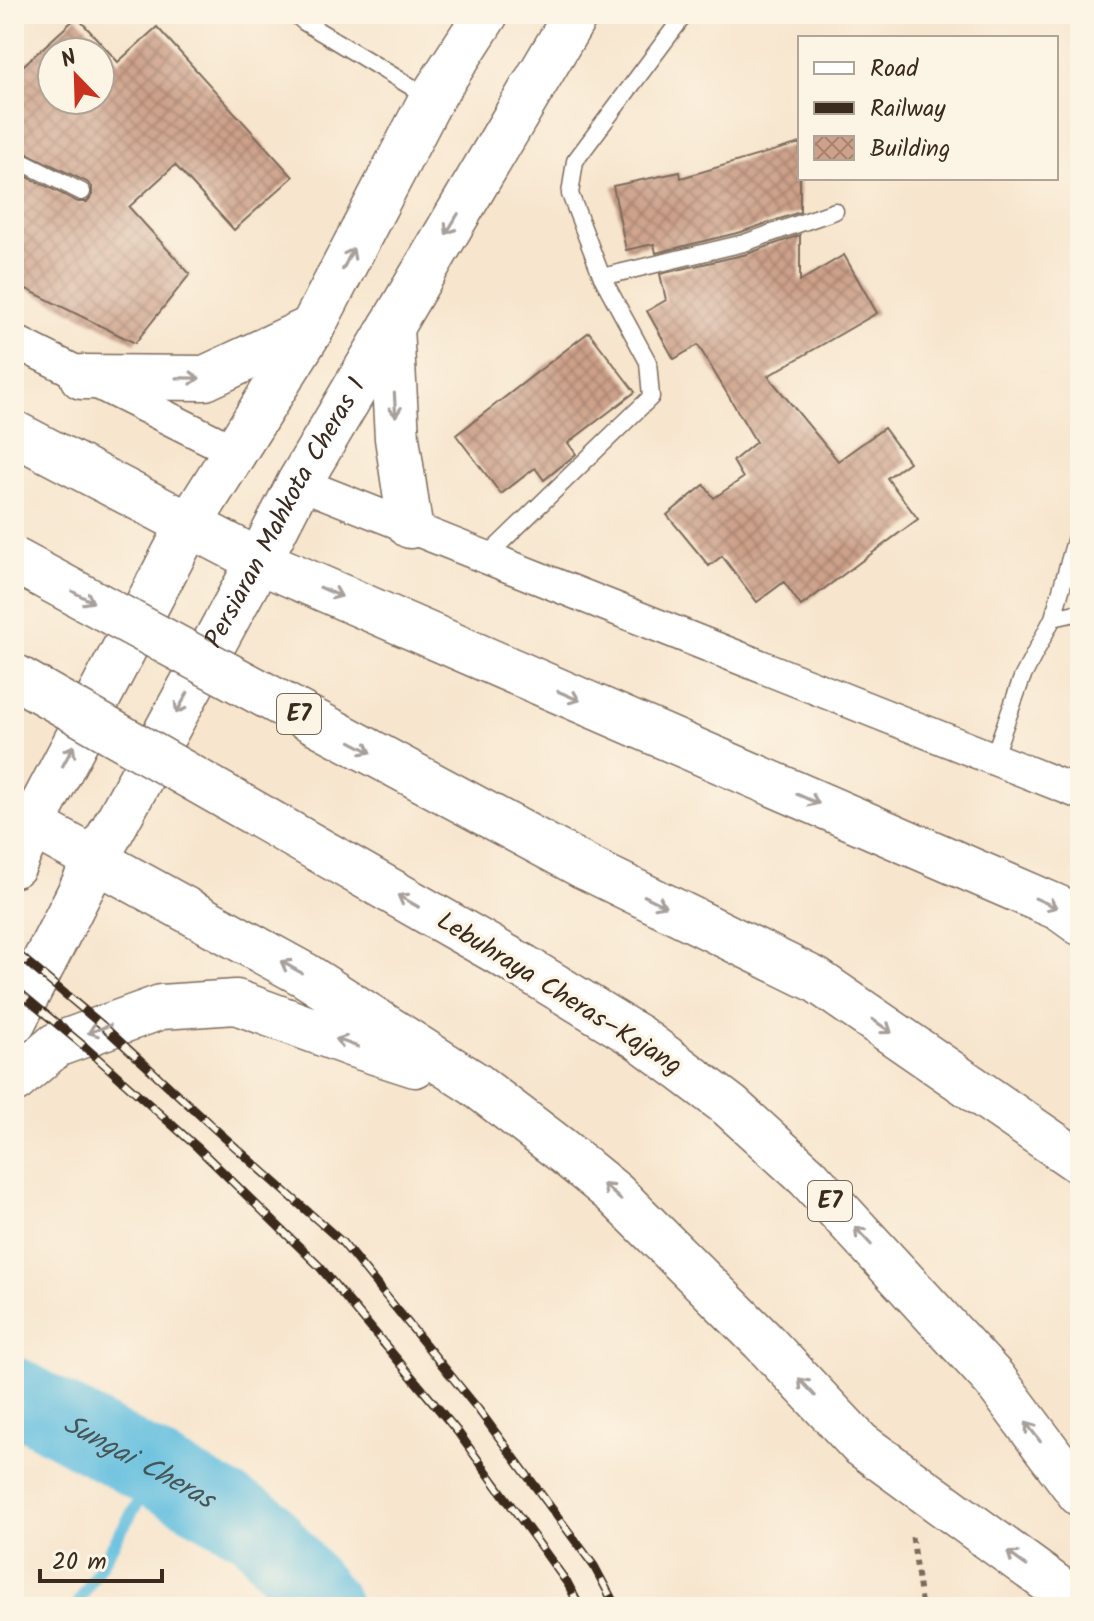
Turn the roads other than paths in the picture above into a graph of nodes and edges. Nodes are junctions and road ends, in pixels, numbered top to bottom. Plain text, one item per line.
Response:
1 (295, 14) edge
2 (486, 14) edge
3 (576, 14) edge
4 (685, 14) edge
5 (431, 99) junction
6 (14, 158) edge
7 (82, 192) dead end
8 (835, 211) dead end
9 (602, 277) junction
10 (391, 327) junction
11 (312, 328) junction
12 (14, 341) edge
13 (82, 377) junction
14 (14, 433) edge
15 (234, 451) junction
16 (299, 483) junction
17 (1080, 523) edge
18 (189, 525) junction
19 (410, 526) junction
20 (486, 557) junction
21 (14, 560) edge
22 (259, 561) junction
23 (1080, 612) edge
24 (1053, 618) junction
25 (14, 676) edge
26 (993, 758) junction
27 (1080, 793) edge
28 (23, 819) edge
29 (96, 860) junction
30 (14, 865) edge
31 (1080, 923) edge
32 (14, 1021) edge
33 (14, 1081) edge
34 (475, 1084) junction
35 (1080, 1162) edge
36 (1080, 1494) edge
37 (1080, 1604) edge

1 - 5 lane
2 - 5 main road
3 -> 10 main road, Persiaran Mahkota Cheras 1
4 - 9 lane
11 -> 5 main road
6 - 7 lane
8 - 9 lane
9 - 20 lane
10 - 16 main road, Persiaran Mahkota Cheras 1
10 -> 19 main road
13 -> 11 main road
11 - 15 main road
12 - 13 street
13 - 15 street
14 - 18 main road
15 - 18 main road
16 - 19 street
16 - 22 main road, Persiaran Mahkota Cheras 1
17 - 24 lane
18 - 22 main road
28 -> 18 main road
19 - 20 street
20 - 26 street
21 -> 35 main road, E7, bridge
22 -> 29 main road, Persiaran Mahkota Cheras 1
22 -> 31 main road
23 - 24 lane
24 - 26 lane
36 -> 25 main road, Lebuhraya Cheras–Kajang / E7, bridge
26 - 27 street
28 - 29 main road
28 - 30 main road
29 - 32 main road, Persiaran Mahkota Cheras 1
34 -> 29 main road
34 -> 33 main road
37 -> 34 main road

